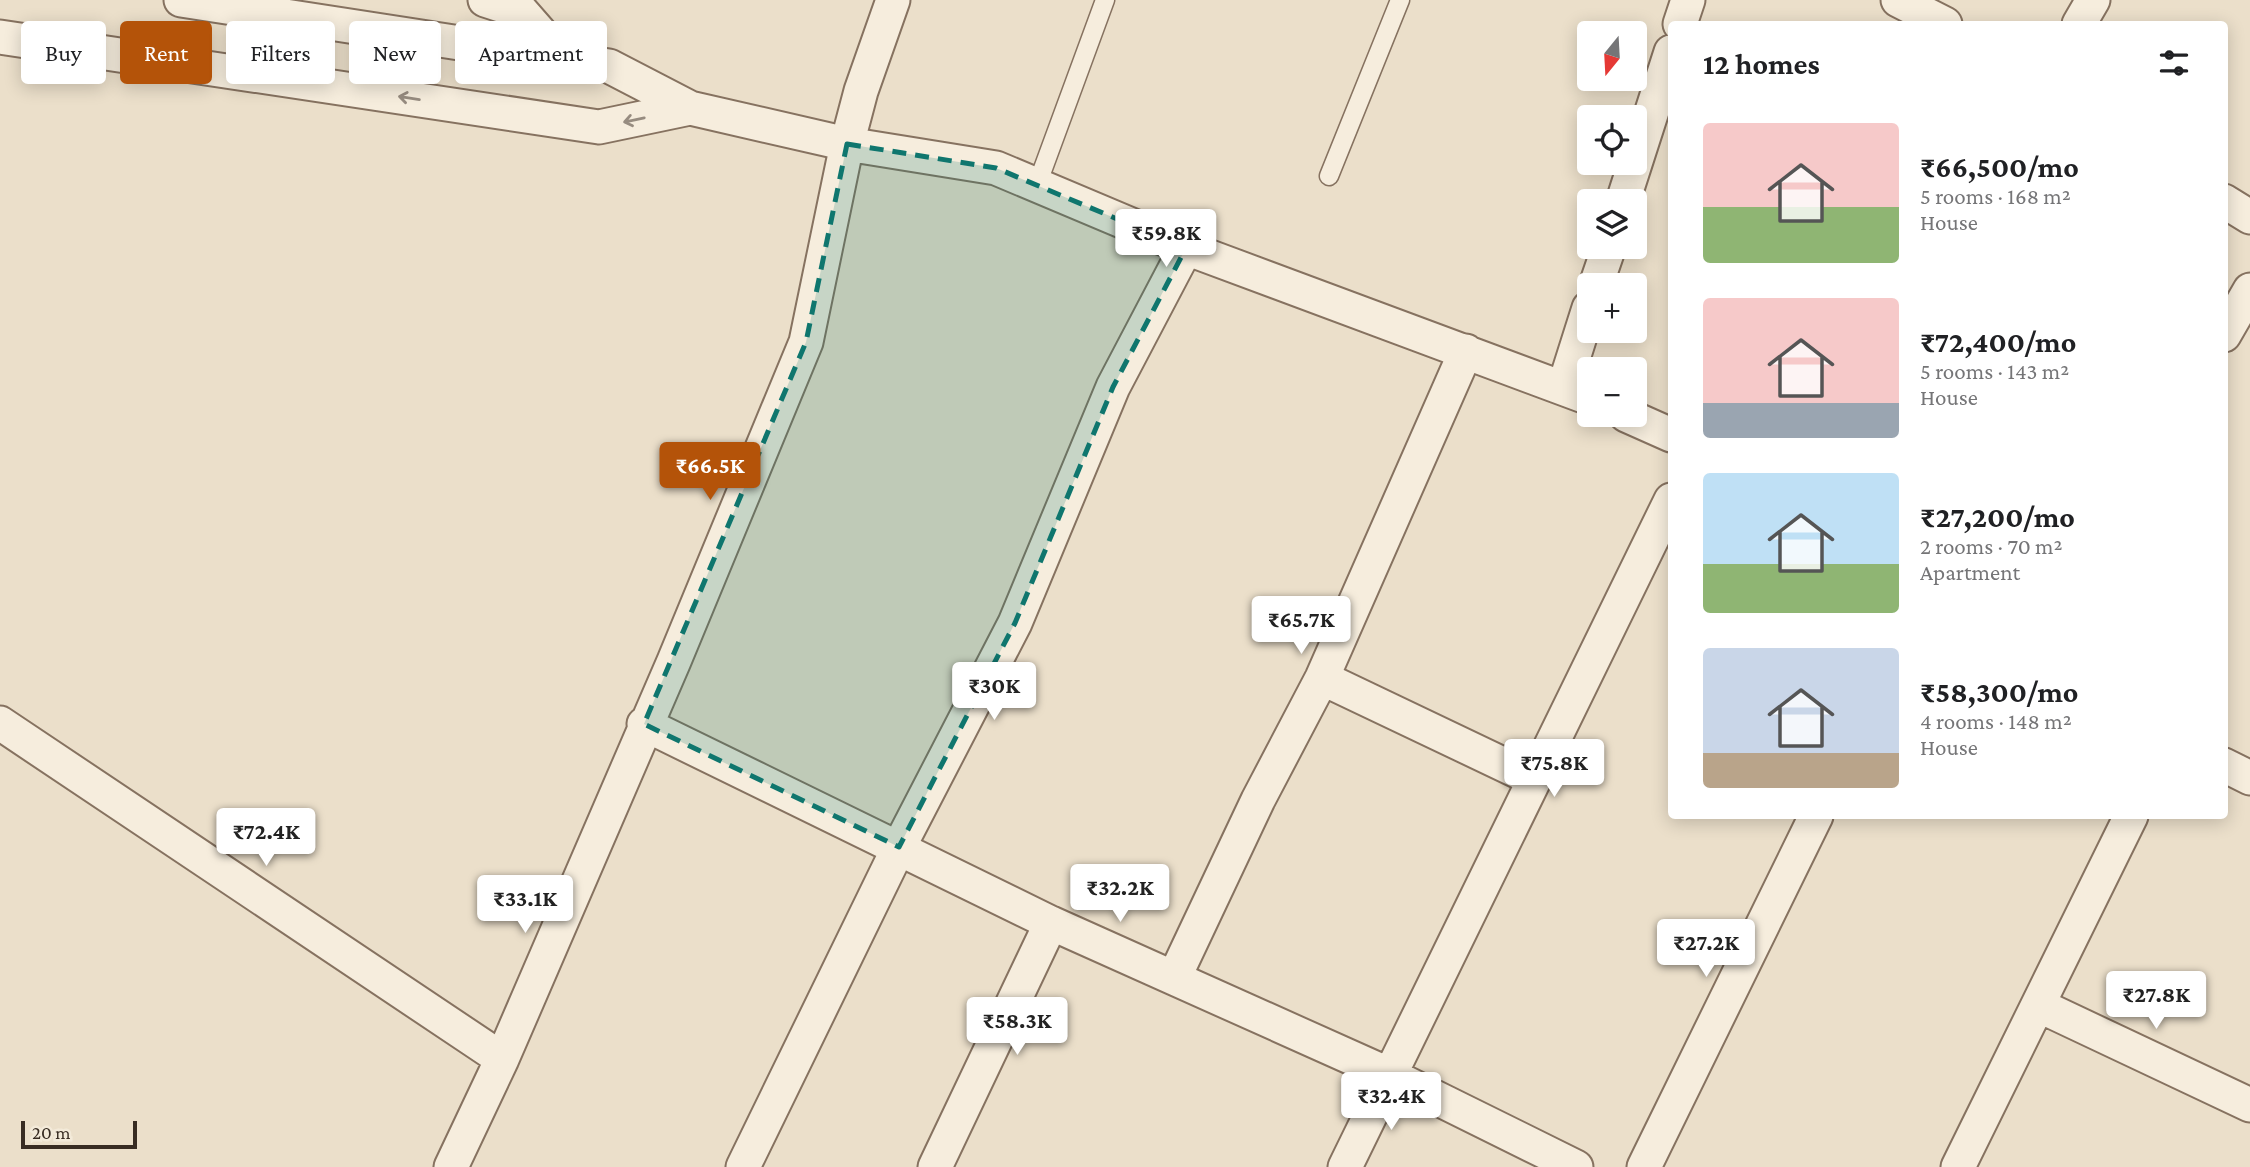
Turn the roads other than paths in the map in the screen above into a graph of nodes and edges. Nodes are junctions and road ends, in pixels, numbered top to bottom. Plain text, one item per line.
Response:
1 (181, 0) edge
2 (485, 0) edge
3 (893, 0) edge
4 (1105, 0) edge
5 (1400, 0) edge
6 (1688, 0) edge
7 (1898, 0) edge
8 (2093, 0) edge
9 (530, 21) edge
10 (1681, 21) edge
11 (1939, 21) edge
12 (2081, 21) edge
13 (0, 37) edge
14 (455, 42) edge
15 (1668, 61) edge
16 (607, 66) edge
17 (690, 108) junction
18 (846, 144) junction
19 (1329, 176) dead end
20 (1037, 185) junction
21 (1627, 189) edge
22 (2228, 203) edge
23 (2250, 217) edge
24 (1186, 248) junction
25 (2250, 290) edge
26 (2228, 328) edge
27 (1584, 343) edge
28 (1466, 351) junction
29 (1576, 393) edge
30 (1647, 424) edge
31 (1668, 434) edge
32 (1668, 506) edge
33 (1322, 678) junction
34 (0, 723) edge
35 (644, 724) junction
36 (2228, 767) edge
37 (2250, 778) edge
38 (1534, 779) junction
39 (1815, 819) edge
40 (2130, 819) edge
41 (899, 847) junction
42 (1051, 923) junction
43 (1174, 978) junction
44 (2038, 1005) junction
45 (502, 1059) junction
46 (1388, 1074) junction
47 (2250, 1105) edge
48 (451, 1167) edge
49 (743, 1167) edge
50 (935, 1167) edge
51 (1345, 1167) edge
52 (1576, 1167) edge
53 (1644, 1167) edge
54 (1958, 1167) edge

1 - 14 street
2 - 9 street
3 - 18 street
4 - 20 lane
5 - 19 lane
6 - 10 street
7 - 11 street
8 - 12 street
17 -> 13 street
15 - 21 street
16 - 17 street
17 - 18 street
18 - 20 street
18 - 35 street
20 - 24 street
22 - 23 street
24 - 28 street
24 - 41 street
25 - 26 street
27 - 29 street
28 - 29 street
28 - 33 street
30 - 31 street
32 - 38 street
33 - 38 street
33 - 43 street
34 - 45 street
35 - 41 street
35 - 45 street
36 - 37 street
38 - 46 street
39 - 53 street
40 - 44 street
41 - 42 street
41 - 49 street
42 - 43 street
42 - 50 street
43 - 46 street
44 - 47 street
44 - 54 street
45 - 48 street
46 - 51 street
46 - 52 street

